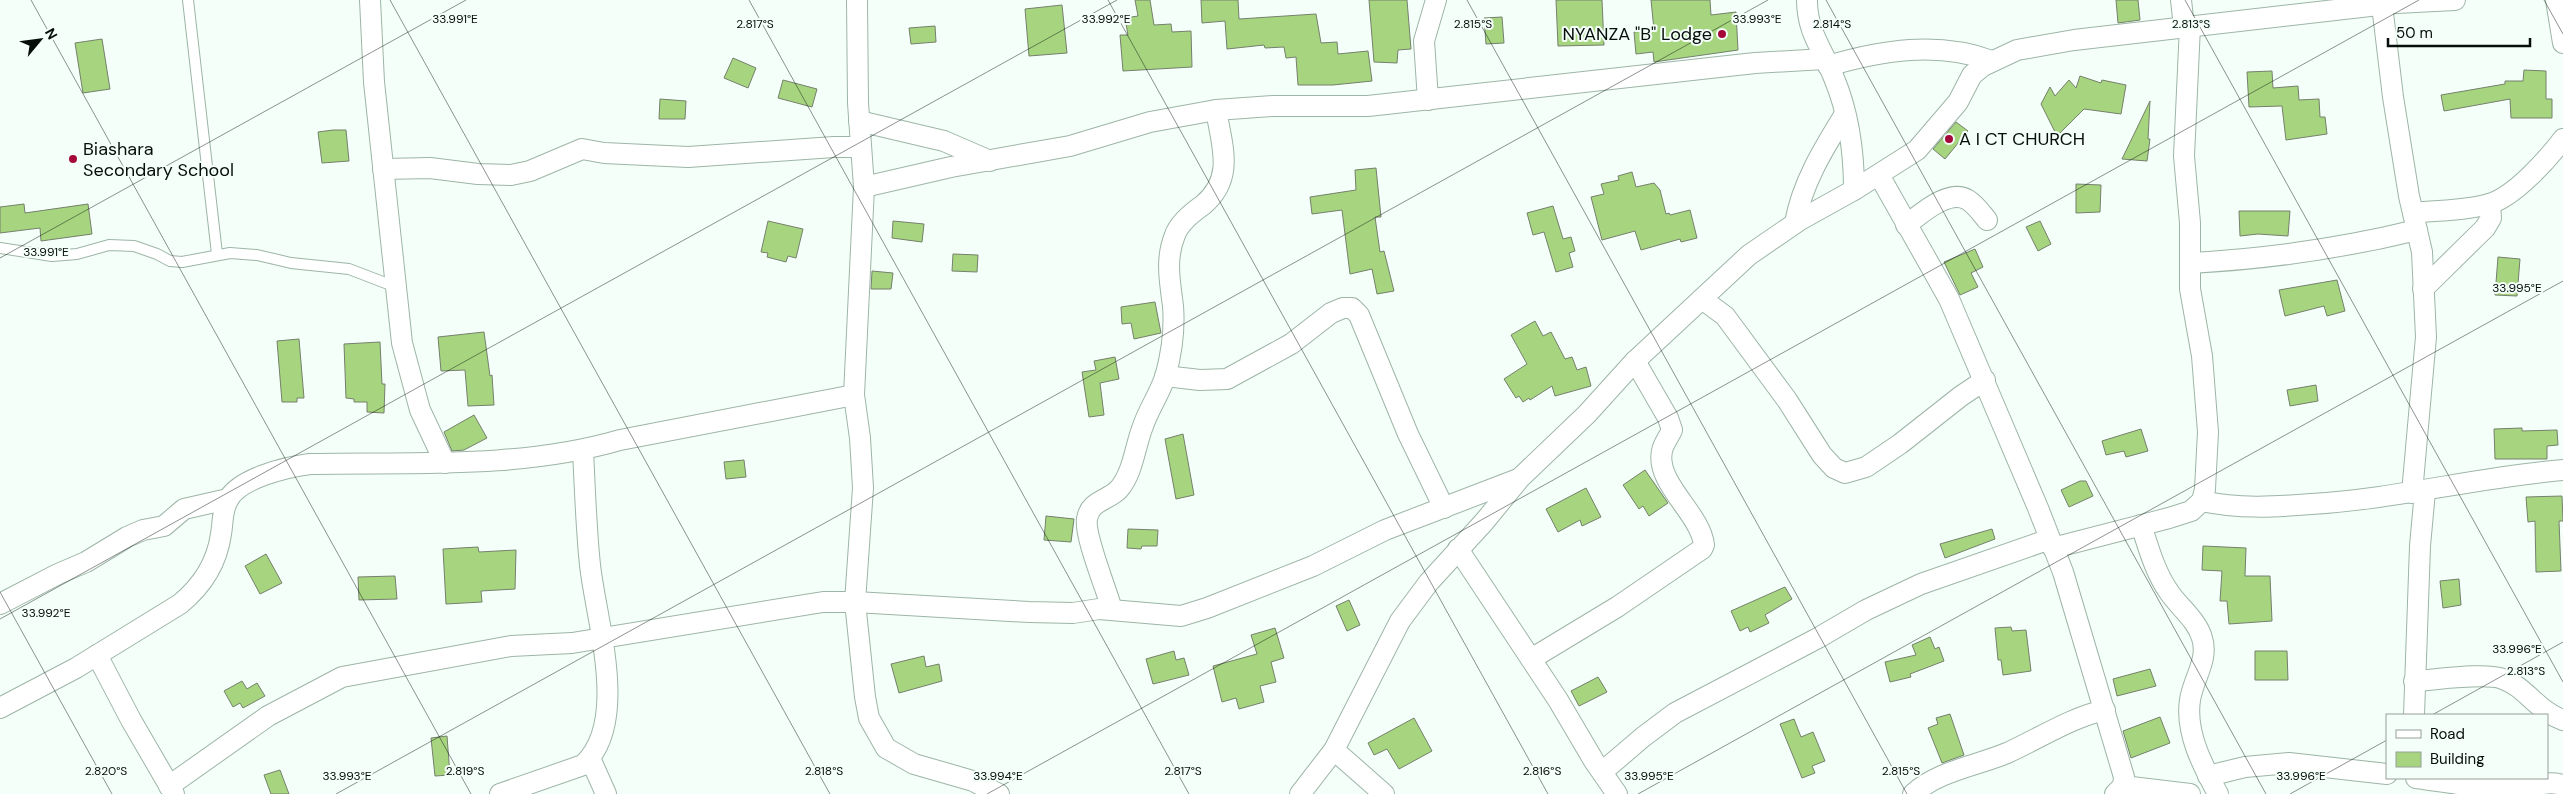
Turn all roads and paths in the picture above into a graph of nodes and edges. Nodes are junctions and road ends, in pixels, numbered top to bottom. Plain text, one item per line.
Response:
1 (188, 0) edge
2 (370, 0) edge
3 (857, 0) edge
4 (1436, 0) edge
5 (1807, 0) edge
6 (2181, 0) edge
7 (2455, 0) edge
8 (2556, 0) edge
9 (2391, 3) edge
10 (2187, 26) junction
11 (2563, 43) edge
12 (1992, 61) junction
13 (1826, 62) junction
14 (1428, 100) junction
15 (1216, 110) junction
16 (1845, 114) junction
17 (859, 121) junction
18 (2563, 139) edge
19 (861, 147) junction
20 (990, 161) junction
21 (384, 169) junction
22 (1879, 175) junction
23 (864, 187) junction
24 (1854, 190) junction
25 (2490, 204) junction
26 (1987, 220) dead end
27 (2415, 222) junction
28 (1795, 223) junction
29 (1906, 225) junction
30 (0, 248) edge
31 (217, 254) junction
32 (2190, 263) junction
33 (397, 287) junction
34 (2423, 289) junction
35 (1702, 299) junction
36 (1635, 361) junction
37 (1165, 376) junction
38 (1985, 380) junction
39 (854, 395) junction
40 (583, 451) junction
41 (445, 463) junction
42 (2563, 470) edge
43 (1520, 478) junction
44 (2418, 492) junction
45 (228, 499) junction
46 (2202, 501) junction
47 (1444, 508) junction
48 (2141, 526) junction
49 (2052, 544) junction
50 (1458, 549) junction
51 (855, 602) junction
52 (0, 604) edge
53 (1112, 610) junction
54 (601, 638) junction
55 (97, 655) junction
56 (1531, 659) junction
57 (2414, 681) junction
58 (0, 708) edge
59 (2105, 710) junction
60 (2414, 714) edge
61 (2563, 720) edge
62 (1334, 750) junction
63 (590, 758) junction
64 (1602, 772) junction
65 (2386, 774) edge
66 (2208, 776) junction
67 (2415, 779) edge
68 (2423, 779) edge
69 (2563, 785) edge
70 (172, 790) edge
71 (2119, 790) edge
72 (500, 794) edge
73 (606, 794) edge
74 (999, 794) edge
75 (1300, 794) edge
76 (1384, 794) edge
77 (1618, 794) edge
78 (1913, 794) edge
79 (2190, 794) edge
80 (2218, 794) edge
81 (2412, 794) edge

1 - 31 lane
2 - 21 street
3 - 17 street
4 - 14 street
5 - 13 street
6 - 10 street
7 - 9 street
8 - 11 street
9 - 10 street
9 - 27 street
10 - 12 street
10 - 32 street
12 - 13 street
12 - 22 street
13 - 14 street
13 - 16 street
14 - 15 street
15 - 20 street
15 - 37 street
16 - 24 street
16 - 28 street
17 - 19 street
17 - 20 street
18 - 25 street
19 - 21 street
19 - 23 street
20 - 23 street
21 - 33 street
22 - 24 street
22 - 29 street
23 - 39 street
24 - 28 street
25 - 27 street
25 - 34 street
26 - 29 street
27 - 32 street
27 - 34 street
28 - 35 street
29 - 38 street
30 - 31 lane
31 - 33 lane
32 - 46 street
33 - 41 street
34 - 44 street
35 - 36 street
35 - 38 street
36 - 43 street
36 - 56 street
37 - 47 street
37 - 53 street
38 - 49 street
39 - 40 street
39 - 51 street
40 - 41 street
40 - 54 street
41 - 45 street
42 - 44 street
43 - 47 street
43 - 50 street
44 - 46 street
44 - 57 street
45 - 52 street
45 - 55 street
46 - 48 street
47 - 53 street
48 - 49 street
48 - 66 street
49 - 59 street
49 - 64 street
50 - 56 street
50 - 62 street
51 - 53 street
51 - 54 street
51 - 74 street
54 - 63 street
54 - 70 street
55 - 58 street
55 - 70 street
56 - 64 street
57 - 60 street
57 - 61 street
59 - 71 street
59 - 78 street
62 - 75 street
62 - 76 street
63 - 72 street
63 - 73 street
64 - 77 street
65 - 66 street
66 - 80 street
67 - 81 street
68 - 69 street
71 - 79 street

